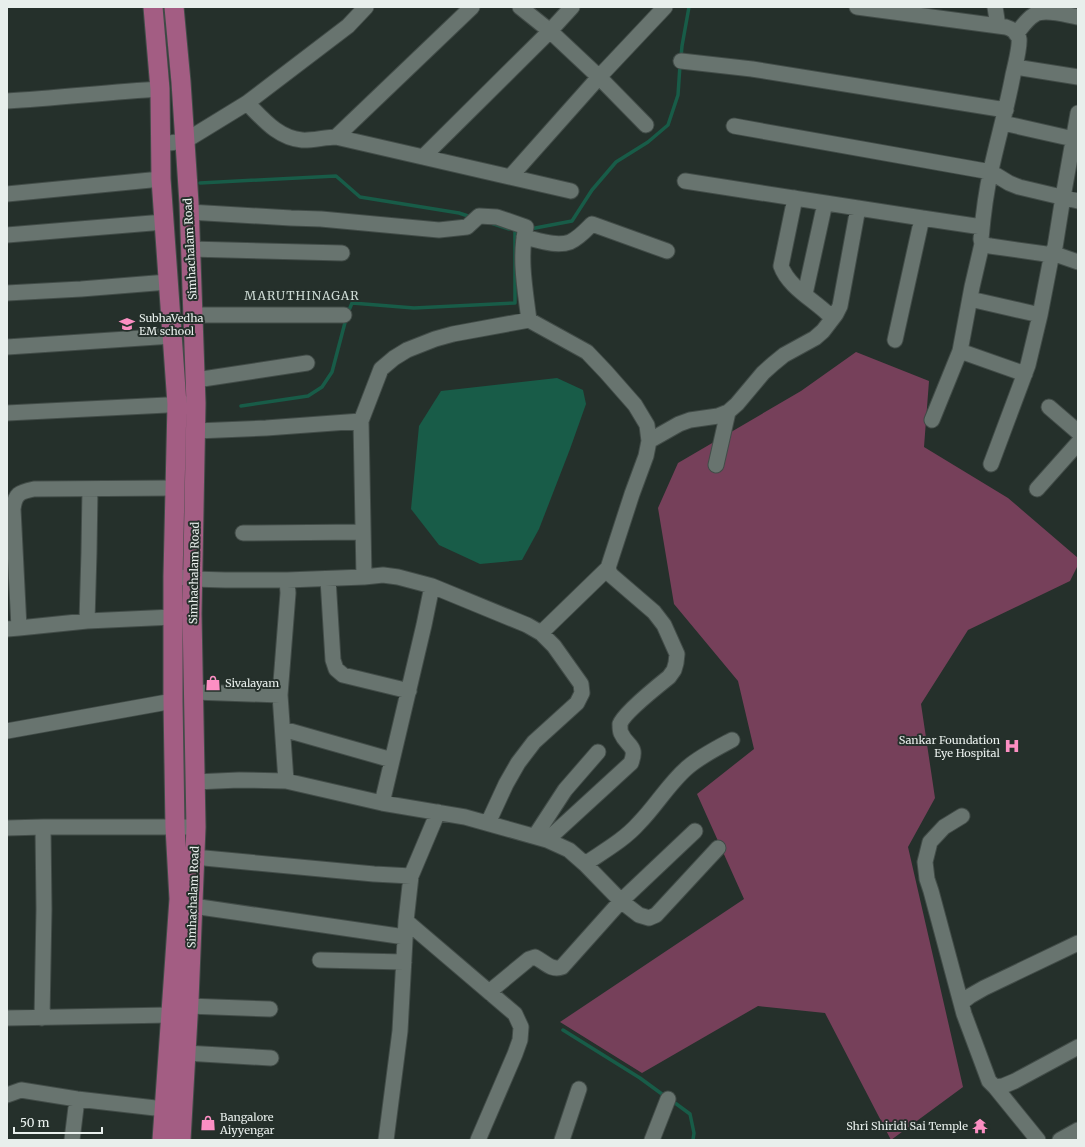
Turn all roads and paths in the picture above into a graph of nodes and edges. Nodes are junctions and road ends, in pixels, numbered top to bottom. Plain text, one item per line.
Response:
1 (153, 7) edge
2 (174, 7) edge
3 (366, 7) edge
4 (472, 7) edge
5 (520, 7) edge
6 (572, 7) edge
7 (665, 7) edge
8 (857, 7) edge
9 (995, 7) edge
10 (939, 13) edge
11 (1078, 17) edge
12 (998, 26) junction
13 (550, 31) junction
14 (1016, 34) junction
15 (681, 61) dead end
16 (1015, 67) junction
17 (600, 77) junction
18 (1078, 77) edge
19 (160, 89) junction
20 (7, 101) edge
21 (247, 103) junction
22 (1078, 112) edge
23 (1005, 117) junction
24 (646, 125) dead end
25 (734, 126) dead end
26 (336, 136) junction
27 (1076, 139) edge
28 (185, 141) junction
29 (161, 144) junction
30 (423, 157) junction
31 (991, 172) junction
32 (510, 177) junction
33 (161, 179) junction
34 (685, 182) dead end
35 (571, 191) dead end
36 (7, 194) edge
37 (1063, 197) junction
38 (795, 198) junction
39 (1078, 200) edge
40 (825, 203) junction
41 (858, 208) junction
42 (189, 212) junction
43 (922, 218) junction
44 (164, 222) junction
45 (982, 227) junction
46 (525, 232) junction
47 (7, 236) edge
48 (982, 244) junction
49 (190, 249) junction
50 (667, 251) dead end
51 (342, 253) dead end
52 (1052, 253) junction
53 (1078, 262) edge
54 (168, 282) junction
55 (7, 293) edge
56 (805, 294) junction
57 (970, 299) junction
58 (836, 314) junction
59 (193, 315) junction
60 (344, 315) dead end
61 (1040, 315) junction
62 (529, 320) junction
63 (172, 336) junction
64 (894, 340) dead end
65 (7, 347) edge
66 (960, 351) junction
67 (307, 363) dead end
68 (1025, 374) junction
69 (196, 380) junction
70 (196, 403) junction
71 (177, 404) junction
72 (1049, 407) dead end
73 (728, 412) junction
74 (7, 413) edge
75 (932, 420) dead end
76 (361, 421) junction
77 (196, 431) junction
78 (1078, 432) edge
79 (649, 441) junction
80 (1078, 443) edge
81 (991, 464) dead end
82 (716, 465) dead end
83 (176, 488) junction
84 (90, 489) junction
85 (1037, 489) dead end
86 (363, 532) junction
87 (243, 533) dead end
88 (608, 568) junction
89 (173, 576) junction
90 (364, 577) junction
91 (193, 579) junction
92 (328, 579) junction
93 (287, 580) junction
94 (432, 586) junction
95 (174, 616) junction
96 (87, 621) junction
97 (13, 628) edge
98 (541, 633) junction
99 (409, 691) junction
100 (194, 692) junction
101 (280, 695) junction
102 (173, 702) junction
103 (282, 729) junction
104 (7, 731) edge
105 (732, 740) dead end
106 (598, 752) dead end
107 (392, 760) junction
108 (286, 781) junction
109 (194, 782) junction
110 (382, 802) junction
111 (438, 812) junction
112 (962, 816) dead end
113 (488, 823) junction
114 (43, 827) junction
115 (175, 827) junction
116 (196, 827) junction
117 (7, 828) edge
118 (695, 831) dead end
119 (541, 838) junction
120 (718, 848) dead end
121 (194, 857) junction
122 (585, 864) junction
123 (411, 876) junction
124 (622, 901) junction
125 (193, 906) junction
126 (406, 920) junction
127 (405, 937) junction
128 (1078, 943) edge
129 (320, 960) dead end
130 (404, 962) junction
131 (490, 992) junction
132 (961, 1003) junction
133 (188, 1006) junction
134 (270, 1009) dead end
135 (170, 1015) junction
136 (7, 1018) edge
137 (42, 1018) junction
138 (1078, 1047) edge
139 (185, 1053) junction
140 (271, 1058) dead end
141 (995, 1087) junction
142 (580, 1089) dead end
143 (7, 1095) edge
144 (77, 1099) junction
145 (668, 1099) dead end
146 (164, 1109) junction
147 (1078, 1130) edge
148 (72, 1140) edge
149 (162, 1140) edge
150 (181, 1140) edge
151 (386, 1140) edge
152 (478, 1140) edge
153 (562, 1140) edge
154 (652, 1140) edge
155 (1038, 1140) edge
156 (1060, 1140) edge

1 - 19 main road
2 - 28 main road, Simhachalam Road
3 - 21 street
4 - 26 street
5 - 13 street
6 - 13 street
7 - 17 street
8 - 10 street
9 - 12 street
10 - 12 street
11 - 14 street
12 - 14 street
13 - 17 street
13 - 30 street
14 - 16 street
15 - 23 street
16 - 18 street
16 - 23 street
17 - 24 street
17 - 32 street
19 - 20 street
19 - 29 main road
21 - 26 street
21 - 28 street
22 - 27 street
23 - 27 street
23 - 31 street
25 - 31 street
26 - 30 street
27 - 37 street
28 - 29 street
28 - 42 main road, Simhachalam Road
29 - 33 main road
30 - 32 street
31 - 37 street
31 - 45 street
32 - 35 street
33 - 36 street
33 - 44 main road
34 - 38 street
37 - 39 street
37 - 52 street
38 - 40 street
38 - 56 street
40 - 41 street
40 - 56 street
41 - 43 street
41 - 58 street
42 - 46 street
42 - 49 main road, Simhachalam Road
43 - 45 street
43 - 64 street
44 - 47 street
44 - 54 main road
45 - 48 street
46 - 50 street
46 - 62 street
48 - 52 street
48 - 57 street
49 - 51 street
49 - 59 main road, Simhachalam Road
52 - 53 street
52 - 61 street
54 - 55 street
54 - 63 main road
56 - 58 street
57 - 61 street
57 - 66 street
58 - 73 street
59 - 60 street
59 - 69 main road, Simhachalam Road
61 - 68 street
62 - 76 street
62 - 79 street
63 - 65 street
63 - 71 main road
66 - 68 street
66 - 75 street
67 - 69 street
68 - 81 street
69 - 70 main road, Simhachalam Road
70 - 71 street
70 - 77 main road, Simhachalam Road
71 - 74 street
71 - 83 main road
72 - 78 street
73 - 79 street
73 - 82 street
76 - 77 street
76 - 86 street
77 - 91 main road, Simhachalam Road
79 - 88 street
80 - 85 street
83 - 84 street
83 - 89 main road
84 - 96 street
84 - 97 street
86 - 87 street
86 - 90 street
88 - 98 street
88 - 119 street
89 - 91 street
89 - 95 main road
90 - 92 street
90 - 94 street
91 - 93 street
91 - 100 main road, Simhachalam Road
92 - 93 street
92 - 99 street
93 - 101 street
94 - 98 street
94 - 99 street
95 - 96 street
95 - 102 main road
96 - 97 street
98 - 113 street
99 - 107 street
100 - 101 street
100 - 109 main road, Simhachalam Road
101 - 103 street
102 - 104 street
102 - 115 main road
103 - 107 street
103 - 108 street
105 - 122 street
106 - 119 street
107 - 110 street
108 - 109 street
108 - 110 street
109 - 116 main road, Simhachalam Road
110 - 111 street
111 - 113 street
111 - 123 street
112 - 132 street
113 - 119 street
114 - 115 street
114 - 117 street
114 - 137 street
115 - 116 street
115 - 135 main road
116 - 121 main road, Simhachalam Road
118 - 124 street
119 - 122 street
120 - 124 street
121 - 123 street
121 - 125 main road, Simhachalam Road
122 - 124 street
123 - 126 street
124 - 131 street
125 - 127 street
125 - 133 main road, Simhachalam Road
126 - 127 street
126 - 131 street
127 - 130 street
128 - 132 street
129 - 130 street
130 - 151 street
131 - 152 street
132 - 141 street
133 - 134 street
133 - 139 main road, Simhachalam Road
135 - 137 street
135 - 146 main road
136 - 137 street
138 - 141 street
139 - 140 street
139 - 150 main road, Simhachalam Road
141 - 155 street
142 - 153 street
143 - 144 street
144 - 146 street
144 - 148 street
145 - 154 street
146 - 149 main road
147 - 156 street

